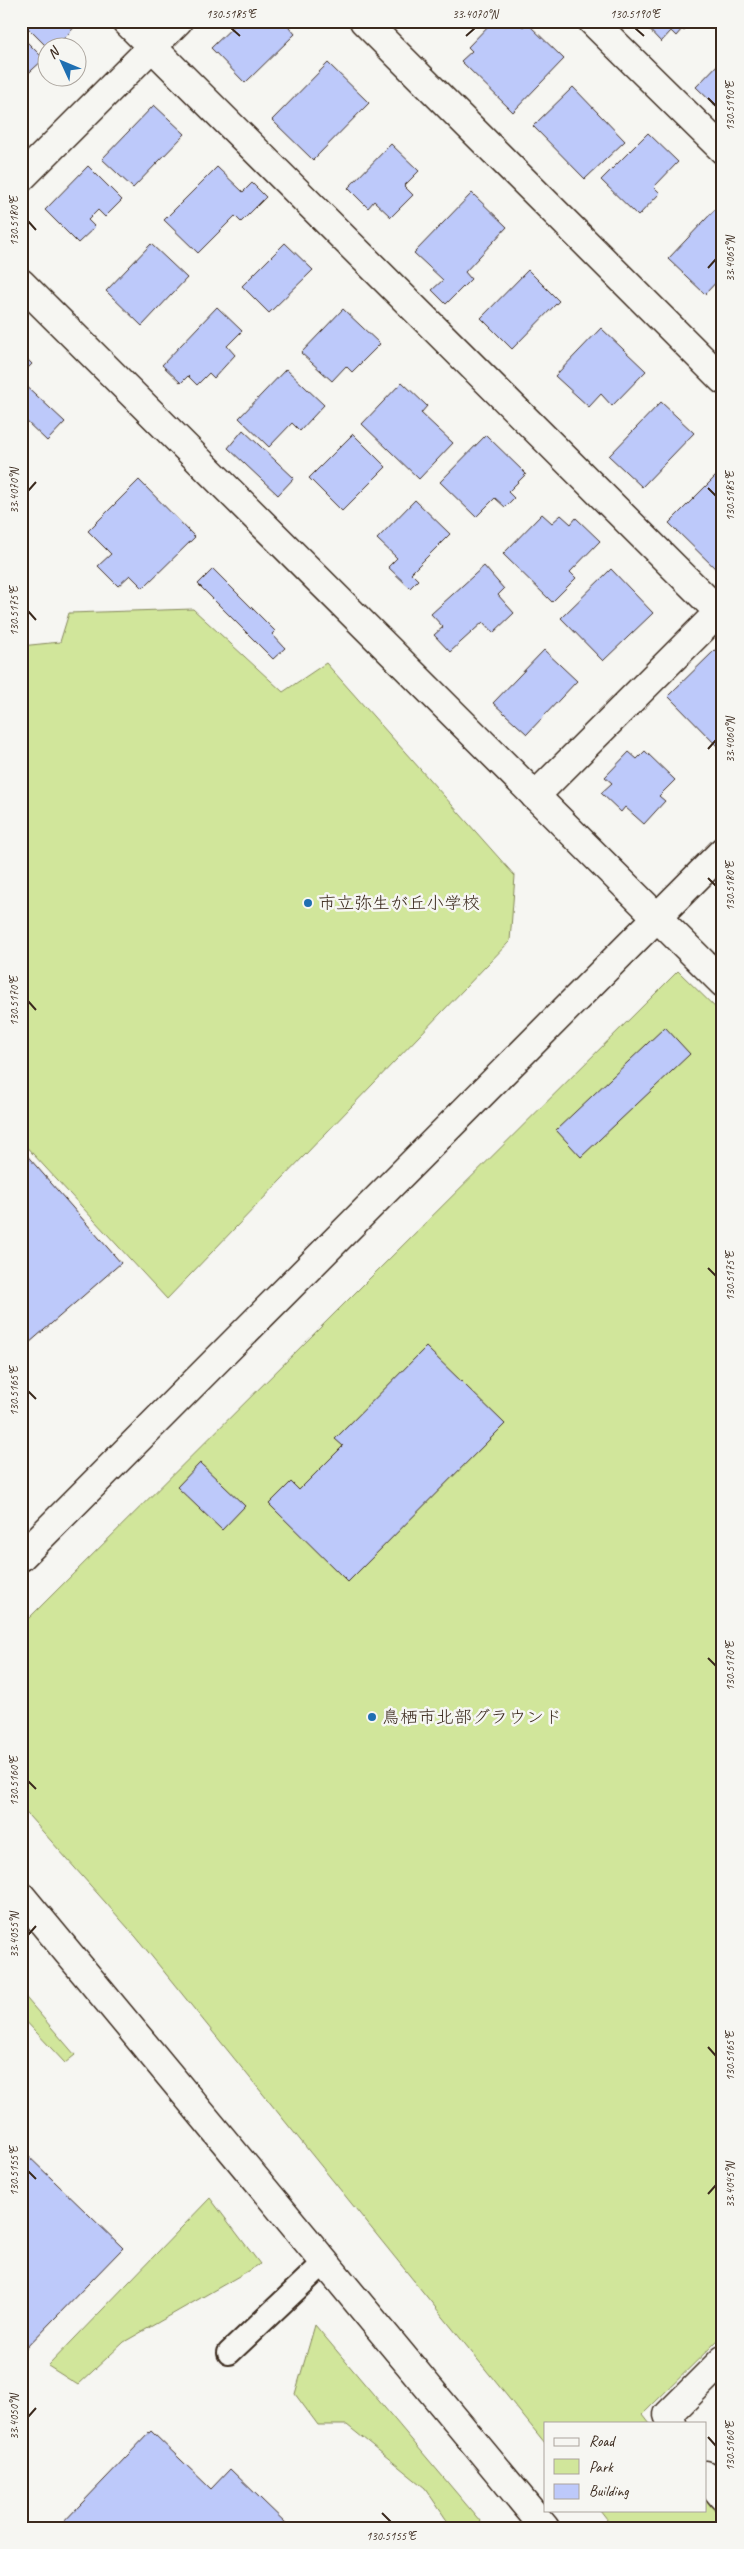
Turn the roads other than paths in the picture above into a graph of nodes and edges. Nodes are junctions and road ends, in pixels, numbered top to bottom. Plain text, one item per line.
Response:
1 (126, 21) edge
2 (178, 21) edge
3 (364, 21) edge
4 (592, 21) edge
5 (152, 47) junction
6 (723, 150) edge
7 (21, 178) edge
8 (21, 283) edge
9 (723, 380) edge
10 (535, 796) junction
11 (723, 851) edge
12 (657, 918) junction
13 (723, 983) edge
14 (21, 1557) edge
15 (21, 1896) edge
16 (325, 2262) junction
17 (229, 2353) dead end
18 (723, 2360) edge
19 (672, 2422) edge
20 (706, 2477) edge
21 (723, 2497) edge
22 (545, 2528) edge

1 - 5 street
2 - 5 street
3 - 9 street
4 - 6 street
5 - 7 street
5 - 10 street
8 - 10 street
10 - 12 street
11 - 12 street
12 - 13 street
12 - 14 street
15 - 16 street
16 - 17 lane
16 - 22 street
18 - 19 street
20 - 21 street

